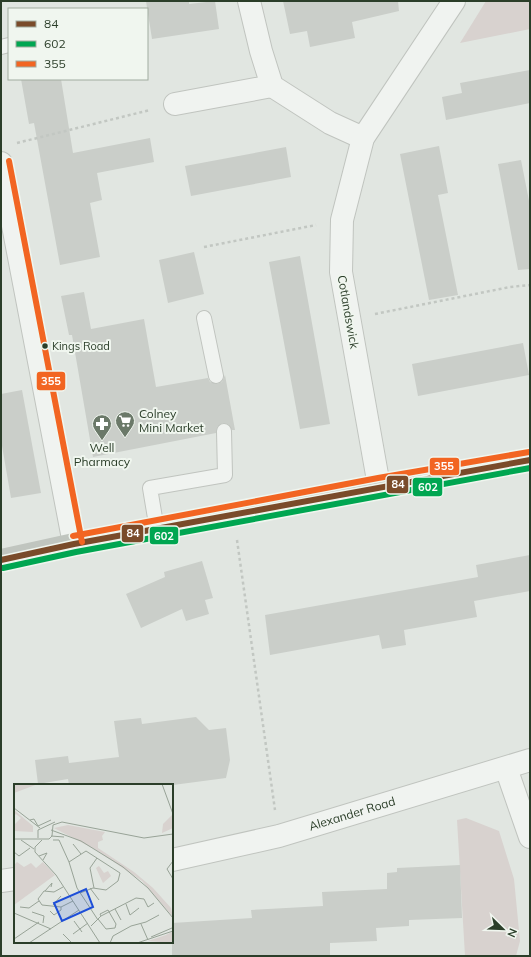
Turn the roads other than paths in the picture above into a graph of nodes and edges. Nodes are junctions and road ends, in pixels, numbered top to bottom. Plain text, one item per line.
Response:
1 (249, 1) edge
2 (454, 1) edge
3 (272, 86) junction
4 (175, 104) road end
5 (363, 138) junction
6 (1, 163) edge
7 (204, 318) dead end
8 (216, 376) dead end
9 (224, 431) dead end
10 (530, 460) edge
11 (379, 486) junction
12 (157, 530) junction
13 (74, 544) junction
14 (1, 560) edge
15 (530, 760) edge
16 (506, 768) junction
17 (530, 836) edge
18 (173, 860) edge
19 (14, 879) edge
20 (1, 881) edge

1 - 3 street
2 - 5 street, Cotlandswick
3 - 4 street
3 - 5 street
5 - 11 street, Cotlandswick
6 - 13 street
7 - 8 lane
9 - 12 lane
10 - 11 street
11 - 12 street
12 - 13 street
13 - 14 street
15 - 16 street, Alexander Road
16 - 17 street
16 - 18 street, Alexander Road
19 - 20 street

